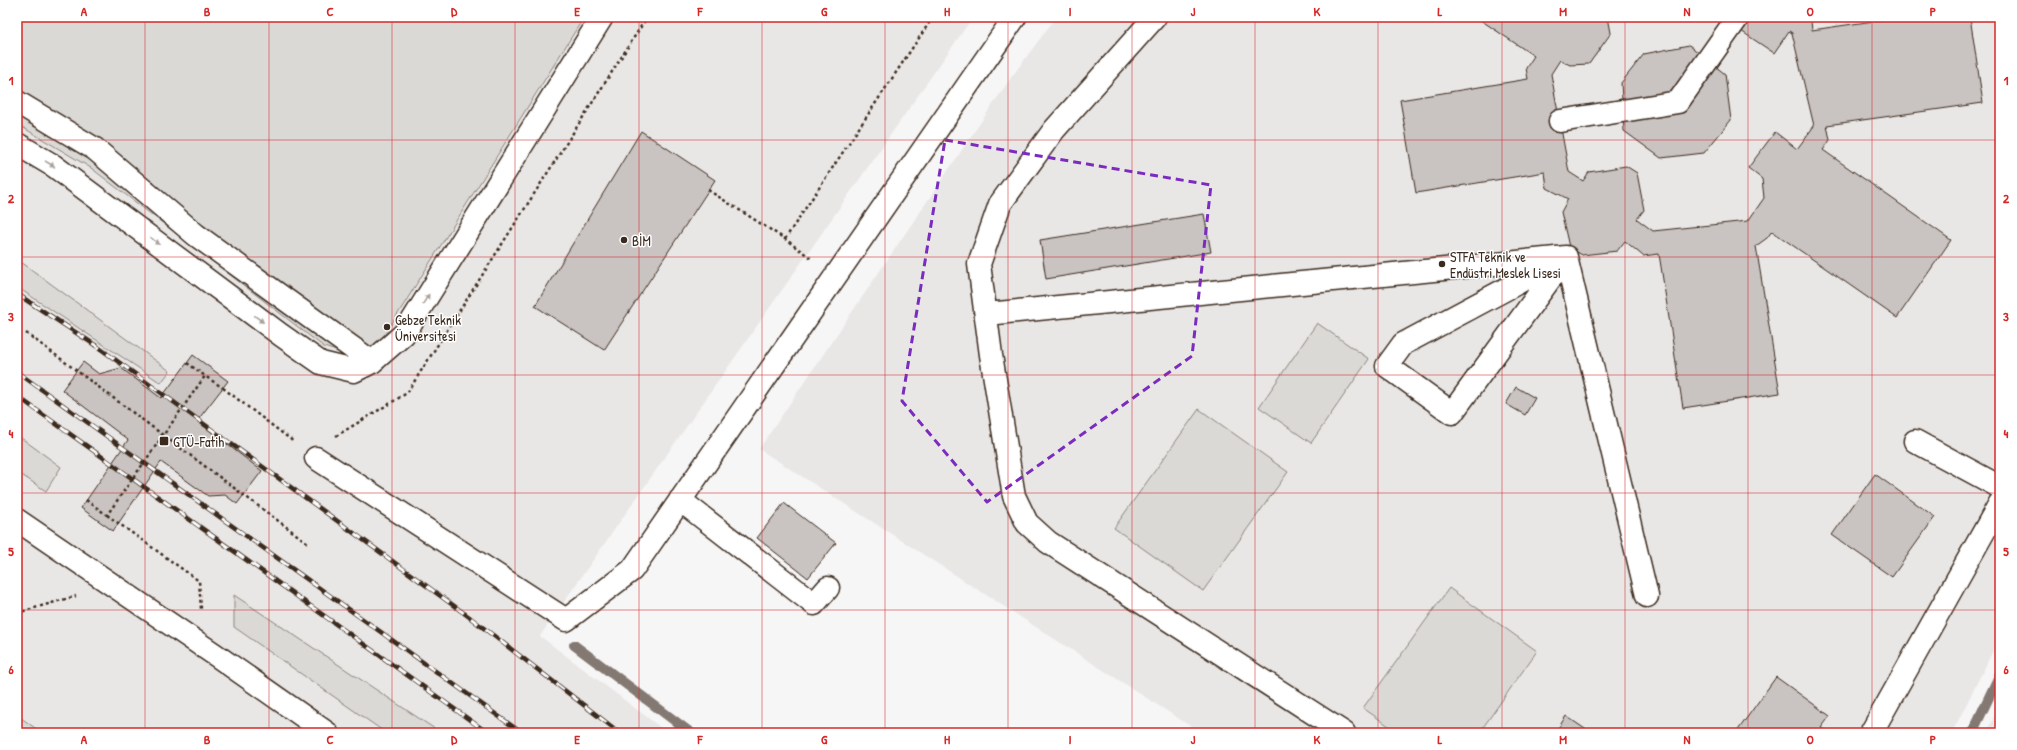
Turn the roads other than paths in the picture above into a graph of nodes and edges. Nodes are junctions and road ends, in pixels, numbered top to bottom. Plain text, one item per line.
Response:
1 (602, 17) edge
2 (1015, 17) edge
3 (1154, 17) edge
4 (1738, 17) edge
5 (17, 102) edge
6 (1560, 121) dead end
7 (17, 144) edge
8 (1566, 258) junction
9 (987, 314) junction
10 (372, 362) junction
11 (1915, 441) dead end
12 (316, 458) road end
13 (2000, 487) edge
14 (680, 500) junction
15 (2000, 503) edge
16 (17, 520) edge
17 (828, 588) dead end
18 (1647, 596) dead end
19 (327, 733) edge
20 (1344, 733) edge
21 (1872, 733) edge

10 -> 1 street
2 - 14 street
3 - 9 street
4 - 6 street
5 - 10 street
7 -> 10 street
8 - 8 street
8 - 9 street
8 - 18 street
9 - 20 street
11 - 13 street
12 - 14 street
14 - 17 street
15 - 21 street
16 - 19 street

